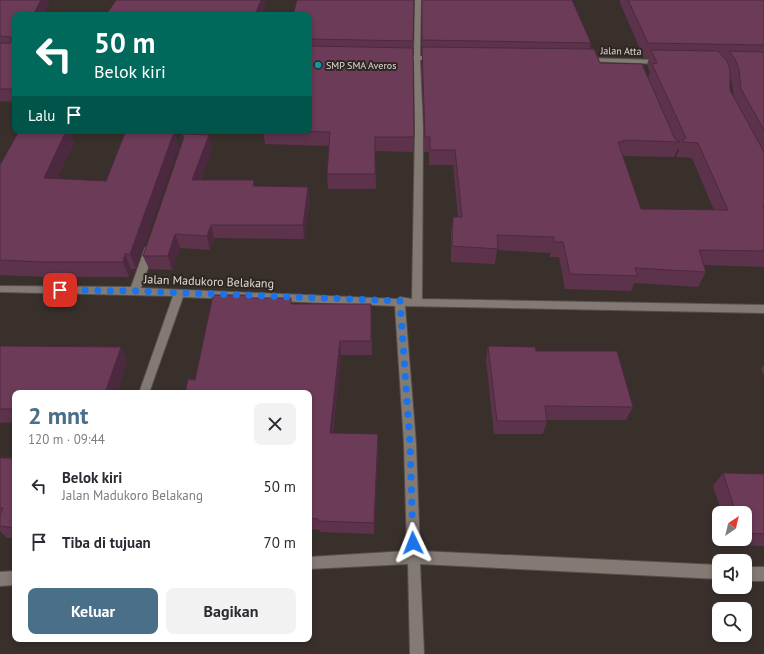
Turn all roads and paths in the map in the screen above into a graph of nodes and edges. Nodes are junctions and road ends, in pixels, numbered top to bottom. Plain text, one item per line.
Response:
1 (418, 0) edge
2 (394, 58) edge
3 (417, 58) junction
4 (440, 58) edge
5 (581, 60) edge
6 (635, 61) junction
7 (667, 62) edge
8 (640, 72) edge
9 (152, 239) edge
10 (0, 289) edge
11 (135, 291) junction
12 (179, 294) junction
13 (400, 301) junction
14 (417, 303) junction
15 (764, 309) edge
16 (145, 390) edge
17 (413, 558) junction
18 (312, 563) edge
19 (712, 572) edge
20 (752, 574) edge
21 (764, 574) edge
22 (12, 578) edge
23 (0, 579) edge
24 (417, 654) edge

1 - 3 street
2 - 3 street
3 - 4 street
3 - 14 street
5 - 6 street, Jalan Atta
6 - 7 street, Jalan Atta
6 - 8 street
9 - 11 street
10 - 11 street, Jalan Madukoro Belakang
11 - 12 street, Jalan Madukoro Belakang
12 - 13 street, Jalan Madukoro Belakang
12 - 16 street
13 - 14 street, Jalan Madukoro Belakang
13 - 17 street
14 - 15 street, Jalan Madukoro Belakang
17 - 18 street
17 - 19 street
17 - 24 street
20 - 21 street
22 - 23 street

